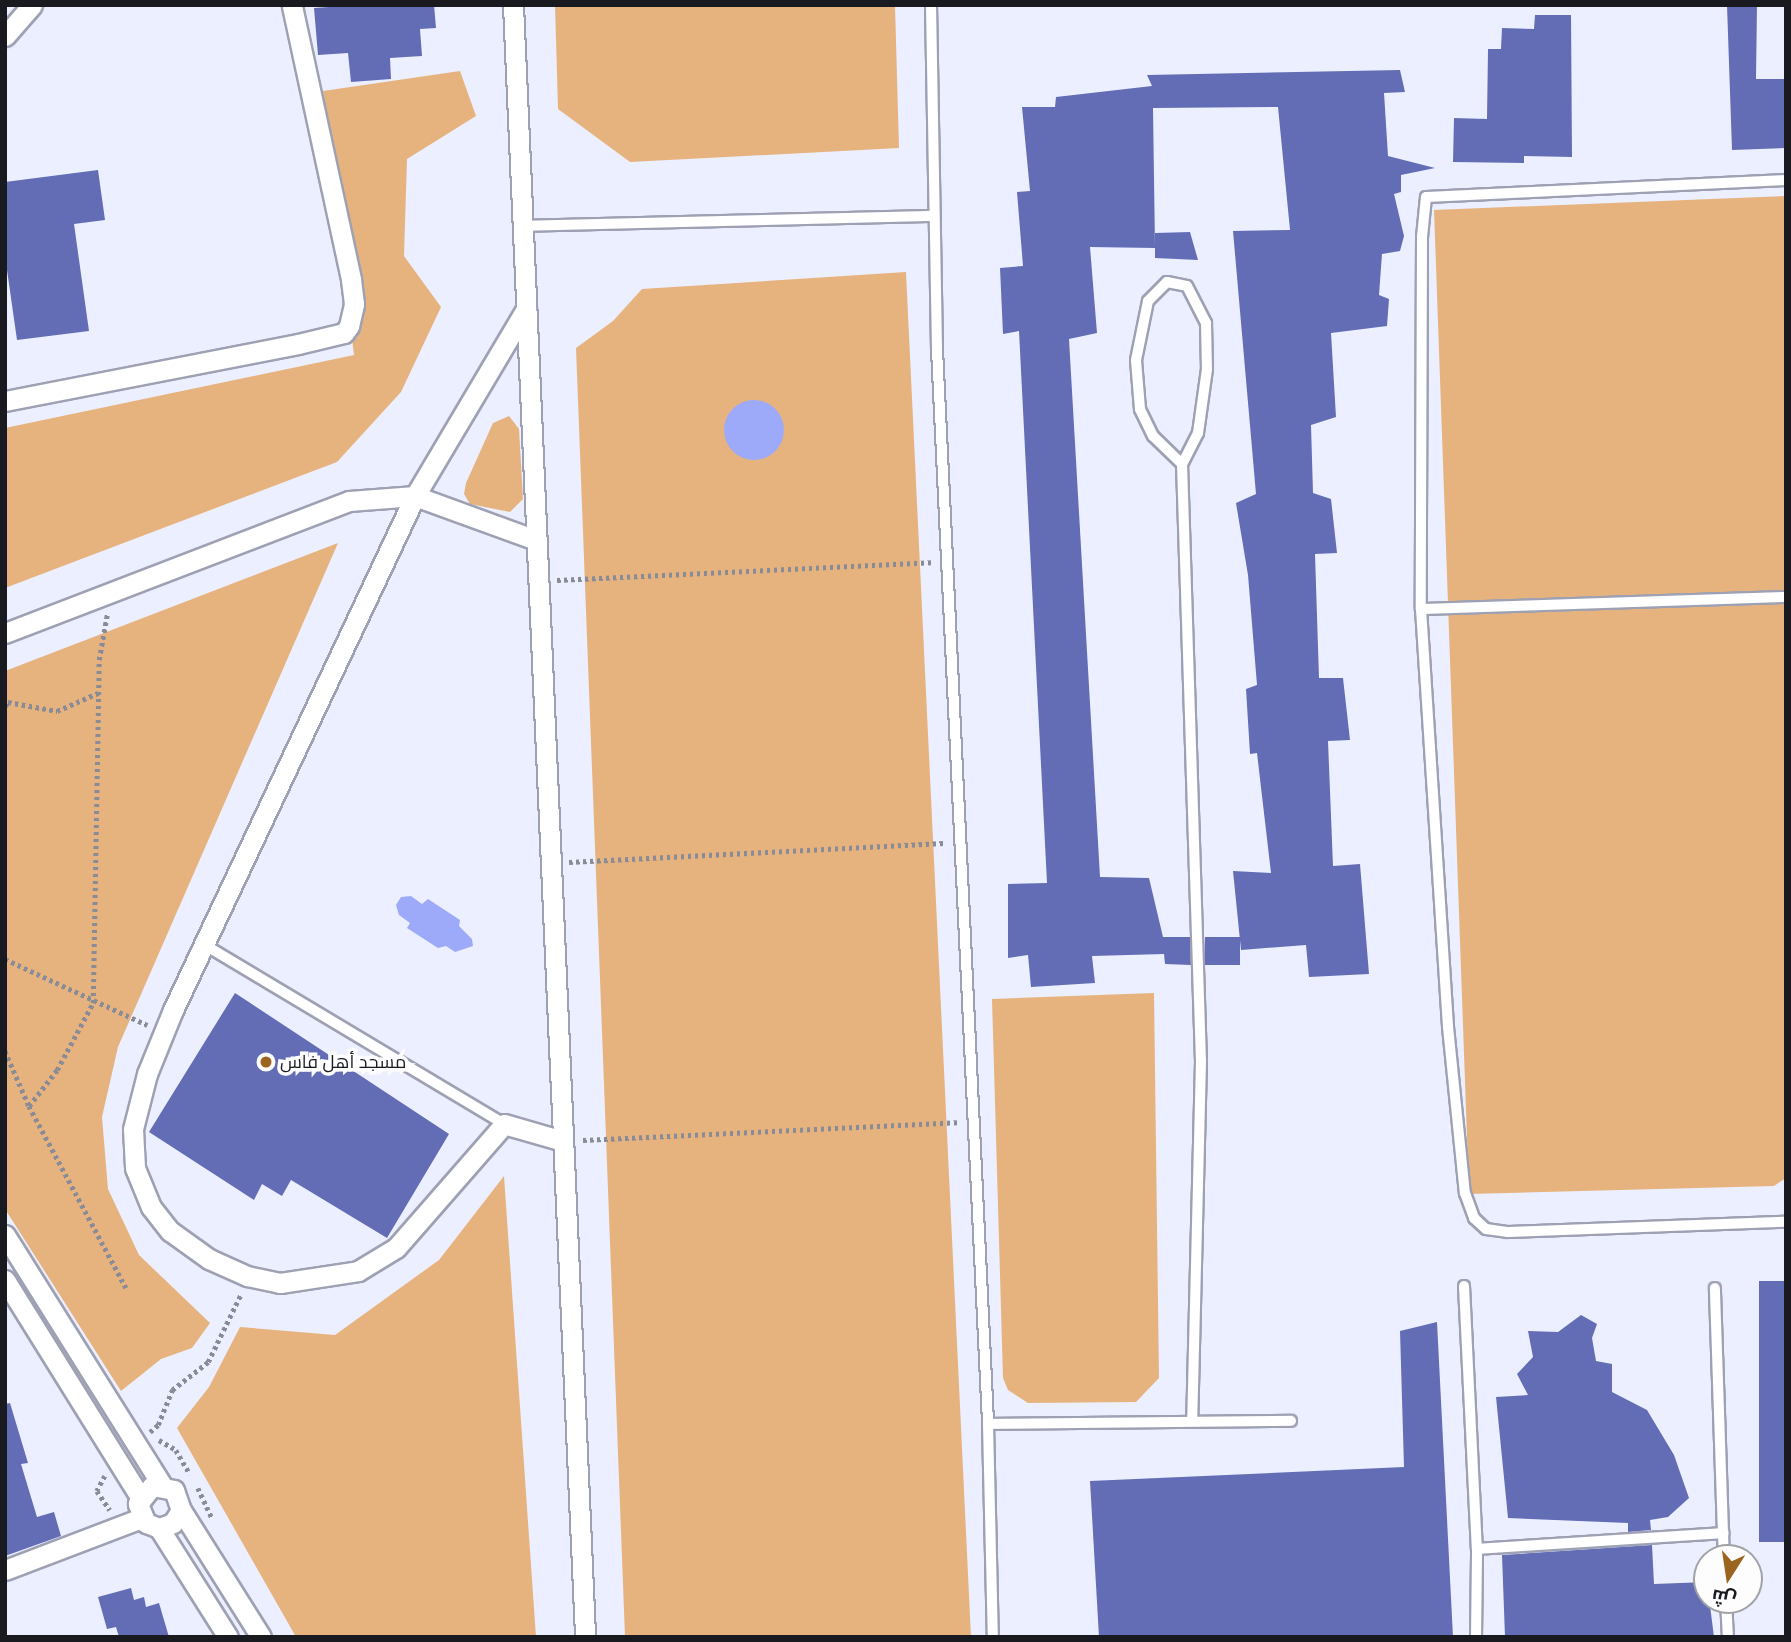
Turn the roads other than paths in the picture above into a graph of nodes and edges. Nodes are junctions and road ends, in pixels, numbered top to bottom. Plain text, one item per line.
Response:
1 (32, 5) edge
2 (292, 5) edge
3 (513, 5) edge
4 (931, 5) edge
5 (5, 36) edge
6 (1786, 180) edge
7 (934, 216) junction
8 (522, 226) junction
9 (526, 308) junction
10 (5, 401) edge
11 (1182, 464) junction
12 (415, 496) junction
13 (536, 540) junction
14 (1786, 597) edge
15 (1421, 609) junction
16 (5, 633) edge
17 (205, 945) junction
18 (504, 1124) junction
19 (563, 1141) junction
20 (1786, 1222) edge
21 (5, 1235) edge
22 (5, 1280) edge
23 (1464, 1286) dead end
24 (1715, 1288) dead end
25 (1192, 1420) junction
26 (1292, 1422) dead end
27 (988, 1424) junction
28 (161, 1484) junction
29 (140, 1497) junction
30 (181, 1510) junction
31 (141, 1518) junction
32 (159, 1528) junction
33 (1723, 1533) junction
34 (1723, 1544) edge
35 (1477, 1549) junction
36 (5, 1570) edge
37 (1727, 1614) edge
38 (228, 1637) edge
39 (261, 1637) edge
40 (585, 1637) edge
41 (993, 1637) edge
42 (1476, 1637) edge
43 (1728, 1637) edge

1 - 5 street
2 - 10 street
3 - 8 street
4 - 7 lane
6 - 15 lane
7 - 8 lane
7 - 27 lane
8 - 9 street
9 - 12 street
9 - 13 street
11 - 11 lane
11 - 25 lane
12 - 13 street
12 - 16 street
12 - 17 street
13 - 19 street
14 - 15 lane
15 - 20 lane
17 - 18 lane
17 - 18 street
18 - 19 street
19 - 40 street
21 - 28 street
22 - 29 street
23 - 35 lane
24 - 33 lane
25 - 26 lane
25 - 27 lane
27 - 41 lane
28 - 29 street
28 - 30 street
29 - 31 street
30 - 32 street
30 - 39 street
31 - 32 street
31 - 36 street
32 - 38 street
33 - 34 lane
33 - 35 lane
35 - 42 lane
37 - 43 lane

